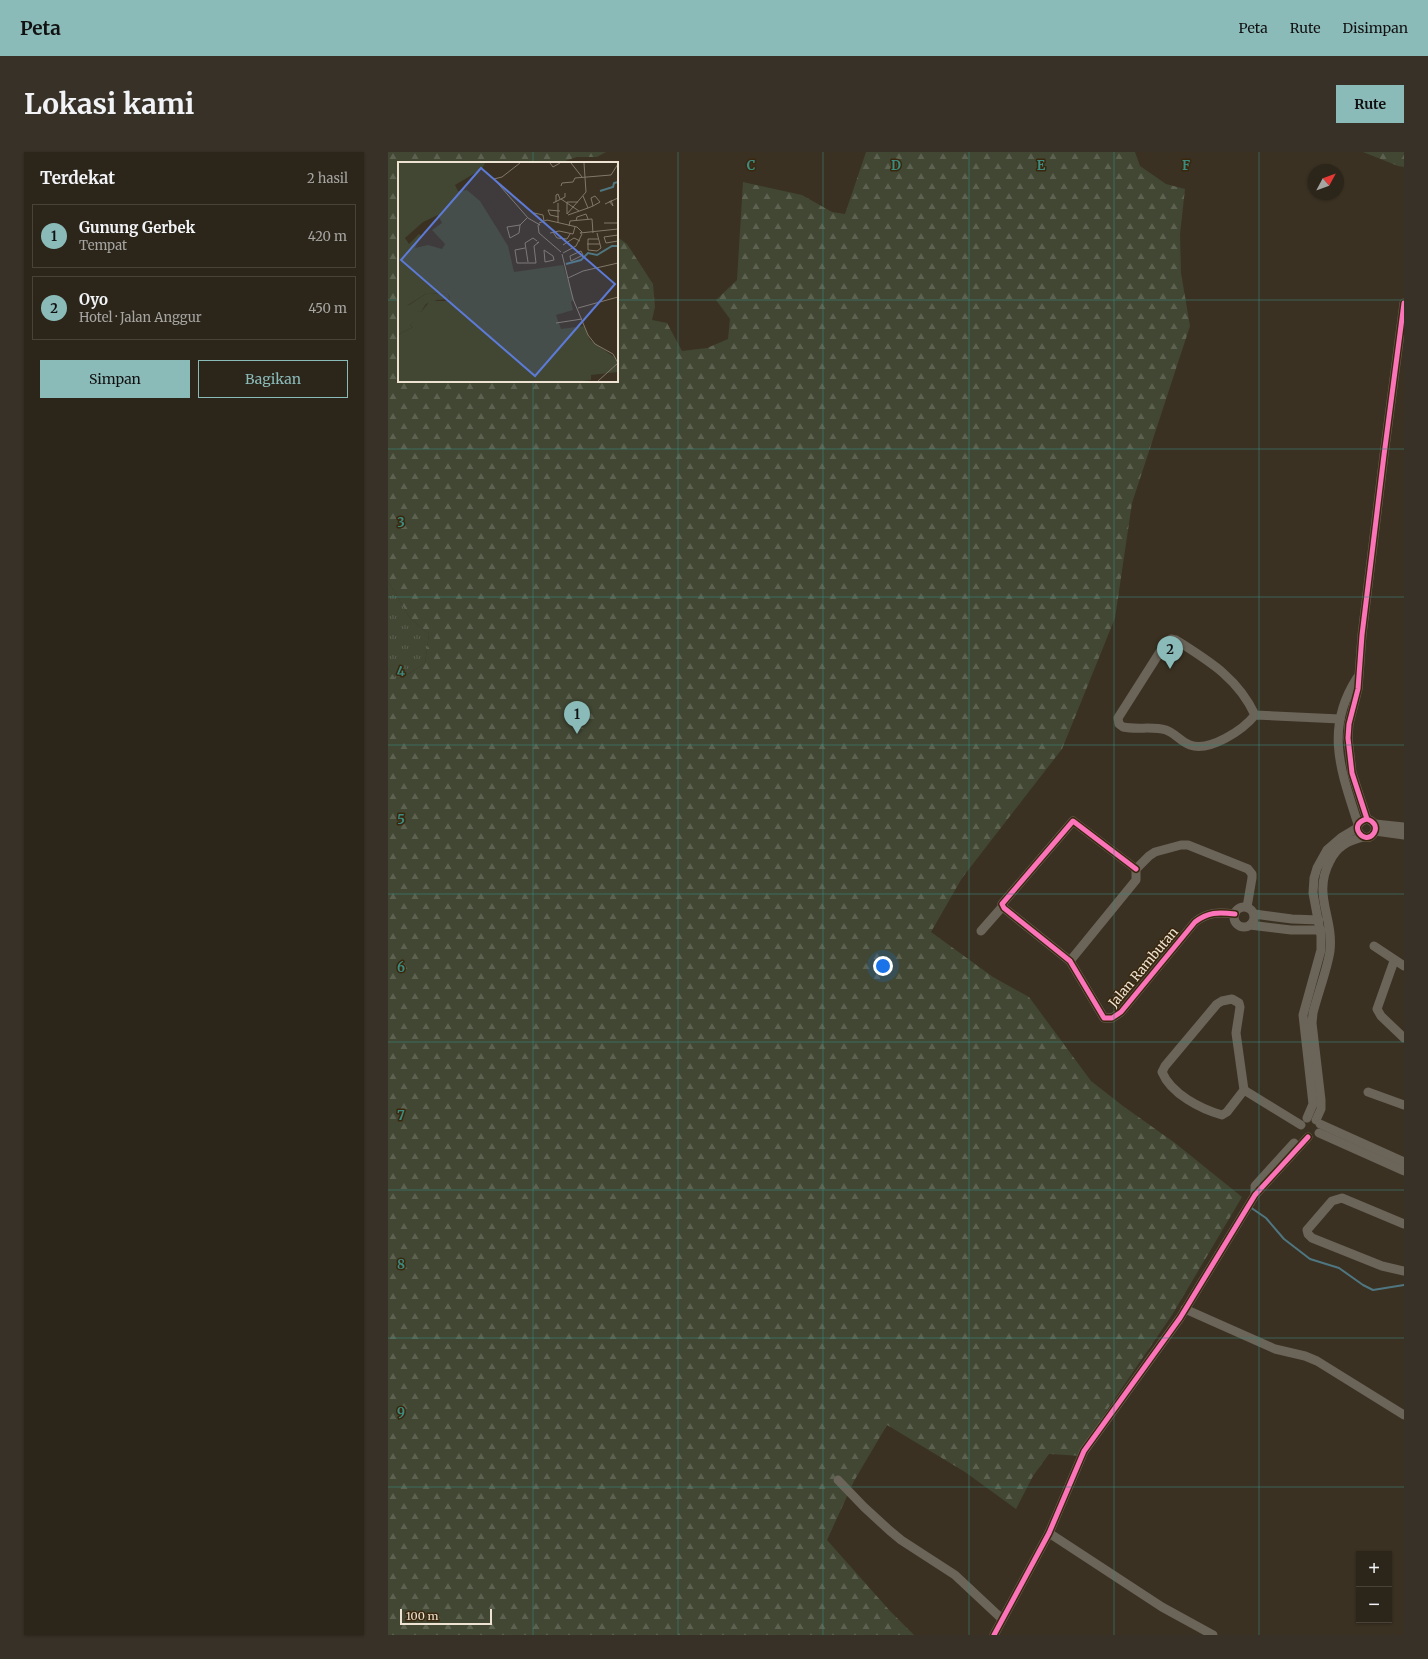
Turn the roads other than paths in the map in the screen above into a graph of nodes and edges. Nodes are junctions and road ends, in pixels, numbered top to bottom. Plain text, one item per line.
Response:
1 (1404, 303) edge
2 (1354, 690) junction
3 (1255, 715) junction
4 (1340, 719) junction
5 (1349, 780) junction
6 (1366, 825) junction
7 (1404, 827) edge
8 (1404, 835) edge
9 (1363, 837) junction
10 (1136, 869) junction
11 (1317, 886) junction
12 (1003, 906) junction
13 (1250, 910) junction
14 (1235, 914) junction
15 (1319, 920) junction
16 (1250, 925) junction
17 (1321, 930) junction
18 (982, 931) dead end
19 (1374, 946) dead end
20 (1070, 961) junction
21 (1394, 961) junction
22 (1404, 966) edge
23 (1404, 1038) edge
24 (1244, 1090) junction
25 (1368, 1092) dead end
26 (1404, 1105) edge
27 (1311, 1127) junction
28 (1404, 1162) edge
29 (1404, 1171) edge
30 (1404, 1224) edge
31 (1404, 1271) edge
32 (1183, 1312) junction
33 (1404, 1415) edge
34 (838, 1480) dead end
35 (1049, 1533) junction
36 (1002, 1619) junction
37 (994, 1635) edge
38 (1213, 1635) edge

1 - 2 street
2 - 4 street
2 - 5 street
3 - 3 street
3 - 4 street
4 - 5 street
5 - 6 street
6 - 7 street
6 - 8 street
6 - 9 street
6 - 9 street
6 - 11 street
9 - 11 street
10 - 12 street
10 - 13 street
10 - 20 street
11 - 15 street
11 - 27 street
12 - 18 street
12 - 20 street
13 - 14 street
13 - 15 street
13 - 16 street
14 - 16 street
14 - 20 street, Jalan Rambutan
15 - 17 street
16 - 17 street
17 - 27 street
19 - 21 street
21 - 22 street
21 - 23 street
24 - 24 street
24 - 27 street
25 - 26 street
27 - 28 street
27 - 29 street
27 - 32 street
30 - 31 street
32 - 33 street
32 - 35 street
34 - 36 street
35 - 36 street
35 - 38 street
36 - 37 street

